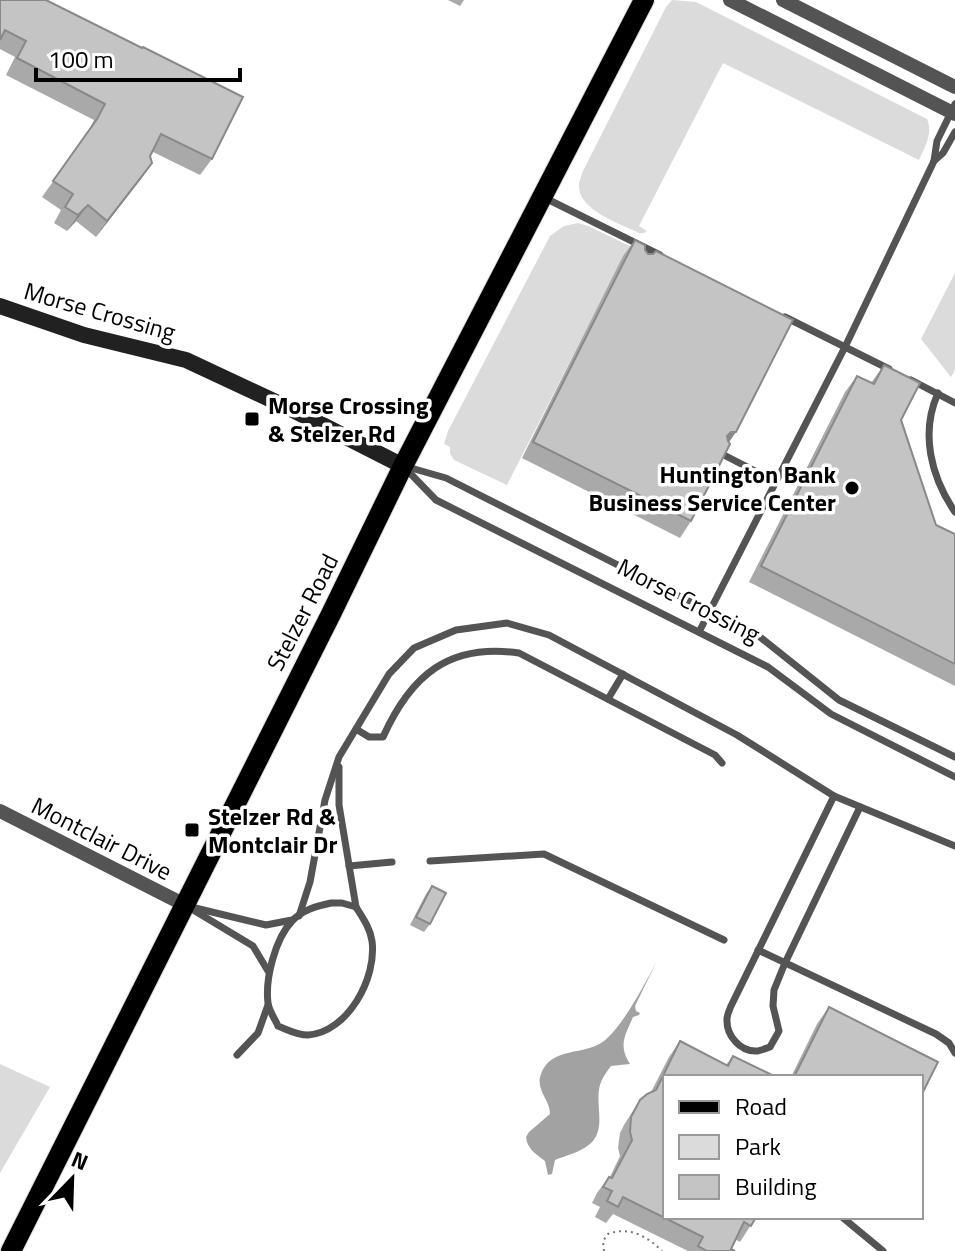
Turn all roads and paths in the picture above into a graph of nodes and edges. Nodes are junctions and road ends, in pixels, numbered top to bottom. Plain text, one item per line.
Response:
1 (644, 0) edge
2 (730, 0) edge
3 (783, 0) edge
4 (955, 87) edge
5 (954, 110) edge
6 (955, 132) edge
7 (934, 161) junction
8 (542, 197) junction
9 (675, 263) edge
10 (0, 306) edge
11 (774, 312) edge
12 (845, 347) junction
13 (938, 393) junction
14 (955, 403) edge
15 (722, 454) edge
16 (403, 466) junction
17 (776, 482) junction
18 (955, 512) edge
19 (710, 611) junction
20 (699, 632) junction
21 (623, 674) junction
22 (608, 699) junction
23 (356, 729) junction
24 (339, 757) junction
25 (955, 757) edge
26 (722, 763) dead end
27 (955, 777) edge
28 (834, 796) junction
29 (860, 807) junction
30 (0, 811) edge
31 (955, 846) edge
32 (430, 861) dead end
33 (392, 862) dead end
34 (349, 866) junction
35 (185, 905) junction
36 (356, 907) junction
37 (296, 918) junction
38 (724, 940) dead end
39 (758, 950) junction
40 (785, 963) junction
41 (268, 971) junction
42 (268, 1005) junction
43 (955, 1053) edge
44 (237, 1055) dead end
45 (844, 1219) edge
46 (0, 1246) edge
47 (10, 1251) edge
48 (604, 1251) edge
49 (662, 1251) edge
50 (883, 1251) edge

1 - 8 main road, Stelzer Road
2 - 5 street
3 - 4 street
5 - 7 lane
6 - 7 lane
7 - 12 lane
8 - 9 lane
8 - 16 main road, Stelzer Road
10 - 16 main road, Morse Crossing
11 - 12 lane
12 - 13 lane
12 - 17 lane
13 - 14 lane
13 - 18 lane
15 - 17 lane
16 - 19 lane, Morse Crossing
16 - 20 lane, Morse Crossing
16 - 35 main road, Stelzer Road
17 - 19 lane
19 - 20 lane
19 - 25 lane, Morse Crossing
20 - 27 lane, Morse Crossing
21 - 22 lane
21 - 23 lane
21 - 28 lane
22 - 23 lane
22 - 26 lane
23 - 24 lane
24 - 34 lane
24 - 37 lane
28 - 29 lane
28 - 39 lane
29 - 31 lane
29 - 40 lane
30 - 35 street, Montclair Drive
32 - 38 lane
33 - 34 lane
34 - 36 lane
35 - 37 lane
35 - 41 lane
35 - 47 main road, Stelzer Road
36 - 37 lane
36 - 42 lane
37 - 41 lane
39 - 40 lane
39 - 40 lane
40 - 43 lane
41 - 42 lane
42 - 44 lane
45 - 50 lane
46 - 47 lane
48 - 49 path

